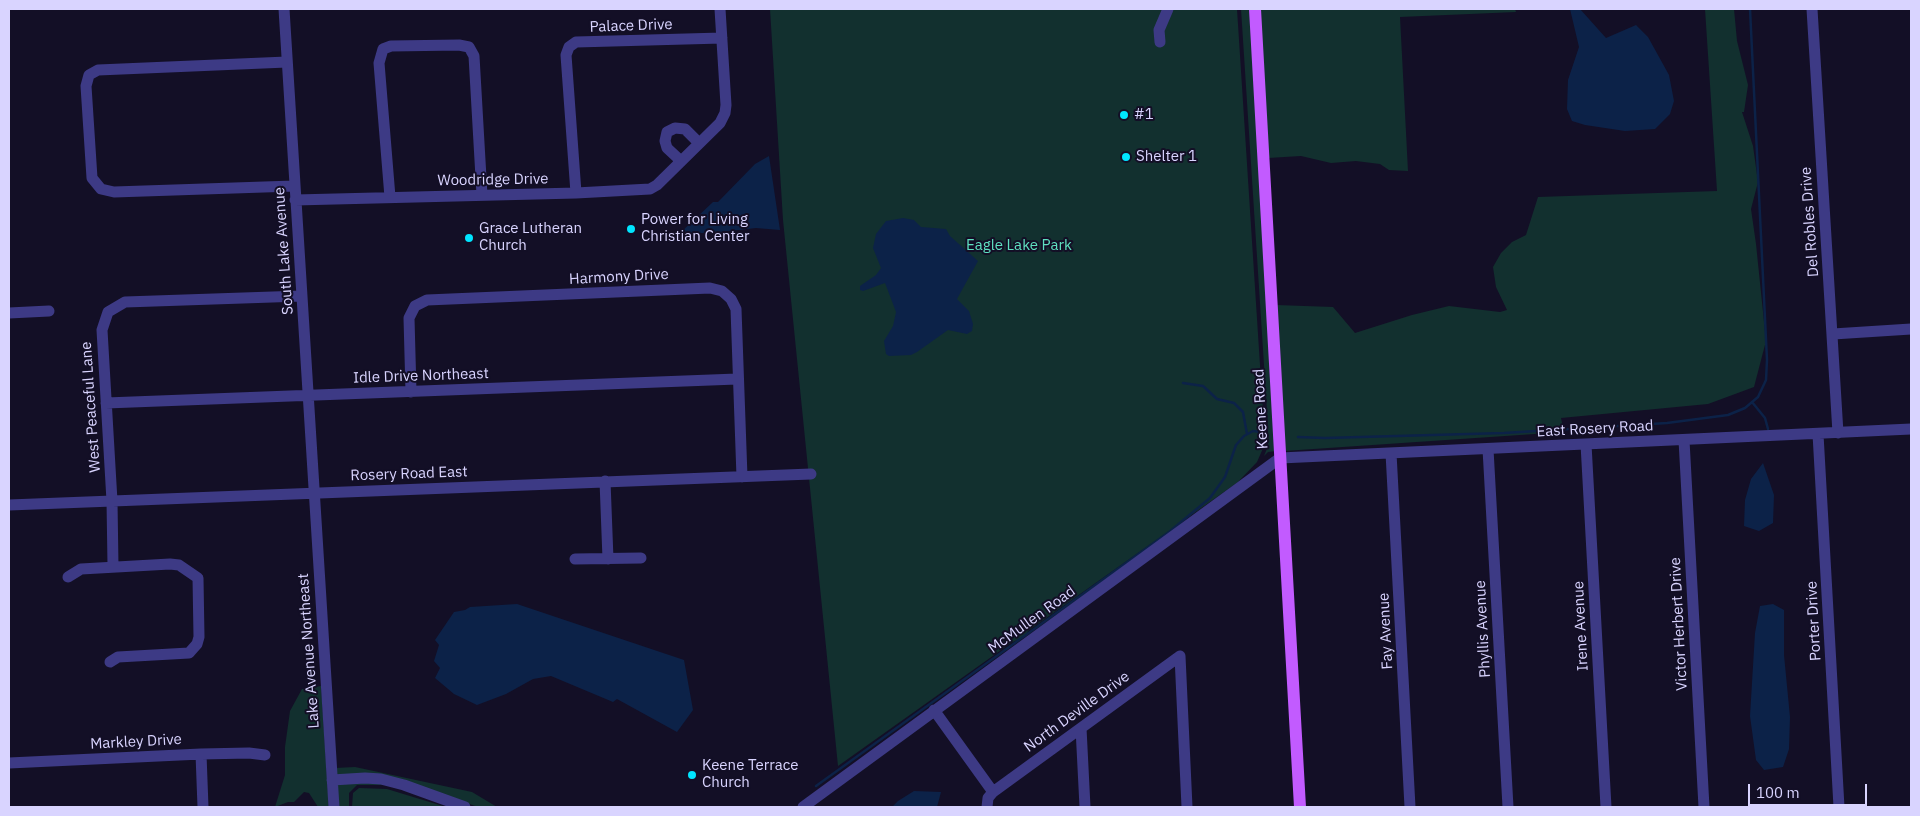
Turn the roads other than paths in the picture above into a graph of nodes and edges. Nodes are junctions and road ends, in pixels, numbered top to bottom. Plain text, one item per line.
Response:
1 (284, 9) edge
2 (720, 9) edge
3 (1168, 9) edge
4 (1255, 9) edge
5 (1812, 9) edge
6 (722, 38) junction
7 (1160, 42) dead end
8 (287, 62) junction
9 (700, 143) junction
10 (681, 161) junction
11 (294, 186) junction
12 (576, 193) junction
13 (482, 195) junction
14 (390, 197) junction
15 (295, 200) junction
16 (302, 296) junction
17 (49, 311) dead end
18 (9, 312) edge
19 (1911, 330) edge
20 (1832, 334) junction
21 (738, 379) junction
22 (411, 392) junction
23 (308, 396) junction
24 (106, 403) junction
25 (1911, 429) edge
26 (1838, 433) junction
27 (1818, 434) junction
28 (1684, 440) junction
29 (1586, 444) junction
30 (1488, 449) junction
31 (1391, 453) junction
32 (1280, 458) junction
33 (811, 474) dead end
34 (742, 477) junction
35 (605, 481) junction
36 (314, 492) junction
37 (112, 501) junction
38 (9, 505) edge
39 (642, 558) dead end
40 (575, 559) dead end
41 (608, 559) junction
42 (113, 566) junction
43 (68, 577) dead end
44 (110, 662) dead end
45 (934, 710) junction
46 (1081, 728) junction
47 (201, 754) junction
48 (265, 755) dead end
49 (9, 764) edge
50 (332, 780) junction
51 (993, 792) junction
52 (203, 807) edge
53 (334, 807) edge
54 (465, 807) edge
55 (803, 807) edge
56 (987, 807) edge
57 (1085, 807) edge
58 (1187, 807) edge
59 (1300, 807) edge
60 (1410, 807) edge
61 (1508, 807) edge
62 (1606, 807) edge
63 (1704, 807) edge
64 (1839, 807) edge

1 - 8 street, South Lake Avenue
2 - 6 street, Woodridge Drive
3 - 7 street
4 - 32 main road, Keene Road
5 - 20 street, Del Robles Drive
6 - 9 street, Woodridge Drive
6 - 12 street, Palace Drive
8 - 11 street, South Lake Avenue
8 - 11 street
9 - 10 street, Woodridge Drive
9 - 10 street
10 - 12 street, Woodridge Drive
11 - 15 street, South Lake Avenue
12 - 13 street, Woodridge Drive
13 - 14 street, Woodridge Drive
13 - 14 street
14 - 15 street, Woodridge Drive
15 - 16 street, South Lake Avenue
16 - 23 street, South Lake Avenue
16 - 24 street, West Peaceful Lane
17 - 18 street
19 - 20 street
20 - 26 street, Del Robles Drive
21 - 22 street, Idle Drive Northeast
21 - 22 street, Harmony Drive
21 - 34 street, Harmony Drive
22 - 23 street, Idle Drive Northeast
23 - 24 street, Idle Drive Northeast
23 - 36 street, South Lake Avenue
24 - 37 street, West Peaceful Lane
25 - 26 street, East Rosery Road
26 - 27 street, East Rosery Road
27 - 28 street, East Rosery Road
27 - 64 street, Porter Drive
28 - 29 street, East Rosery Road
28 - 63 street, Victor Herbert Drive
29 - 30 street, East Rosery Road
29 - 62 street, Irene Avenue
30 - 31 street, East Rosery Road
30 - 61 street, Phyllis Avenue
31 - 32 street, East Rosery Road
31 - 60 street, Fay Avenue
32 - 45 street, McMullen Road
32 - 59 main road, Keene Road
33 - 34 street, Rosery Road East
34 - 35 street, Rosery Road East
35 - 36 street, Rosery Road East
35 - 41 street
36 - 37 street, Rosery Road East
36 - 50 street, Lake Avenue Northeast
37 - 38 street, Rosery Road East
37 - 42 street, West Peaceful Lane
39 - 41 street
40 - 41 street
42 - 43 street
42 - 44 street
45 - 51 street
45 - 55 street, McMullen Road
46 - 51 street, North Deville Drive
46 - 57 street
46 - 58 street, North Deville Drive
47 - 48 street, Markley Drive
47 - 49 street, Markley Drive
47 - 52 street
50 - 53 street, Lake Avenue Northeast
50 - 54 street
51 - 56 street

